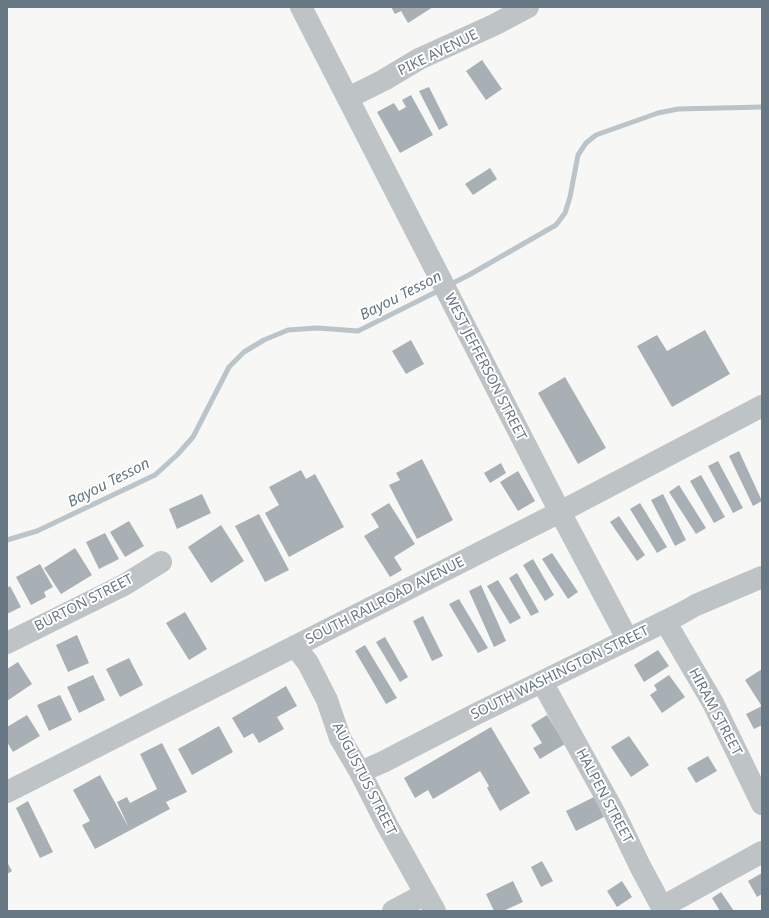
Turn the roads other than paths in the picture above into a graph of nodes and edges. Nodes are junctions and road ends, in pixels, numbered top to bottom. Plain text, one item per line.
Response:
1 (301, 7) edge
2 (528, 7) edge
3 (348, 98) junction
4 (762, 406) edge
5 (560, 512) junction
6 (160, 562) dead end
7 (762, 578) edge
8 (665, 621) junction
9 (628, 640) junction
10 (7, 643) edge
11 (295, 646) junction
12 (542, 682) junction
13 (360, 772) junction
14 (7, 792) edge
15 (762, 804) edge
16 (762, 852) edge
17 (430, 903) edge
18 (663, 909) edge
19 (393, 911) edge

1 - 3 street, WEST JEFFERSON STREET
2 - 3 street, PIKE AVENUE
3 - 5 street, WEST JEFFERSON STREET
4 - 5 street, SOUTH RAILROAD AVENUE
5 - 9 street, WEST JEFFERSON STREET
5 - 11 street, SOUTH RAILROAD AVENUE
6 - 10 street, BURTON STREET
7 - 8 street, SOUTH WASHINGTON STREET
8 - 9 street, SOUTH WASHINGTON STREET
8 - 15 street, HIRAM STREET
9 - 12 street, SOUTH WASHINGTON STREET
11 - 13 street, AUGUSTUS STREET
11 - 14 street, SOUTH RAILROAD AVENUE
12 - 13 street, SOUTH WASHINGTON STREET
12 - 18 street, HALPEN STREET
13 - 17 street, AUGUSTUS STREET
16 - 18 street
17 - 19 street

